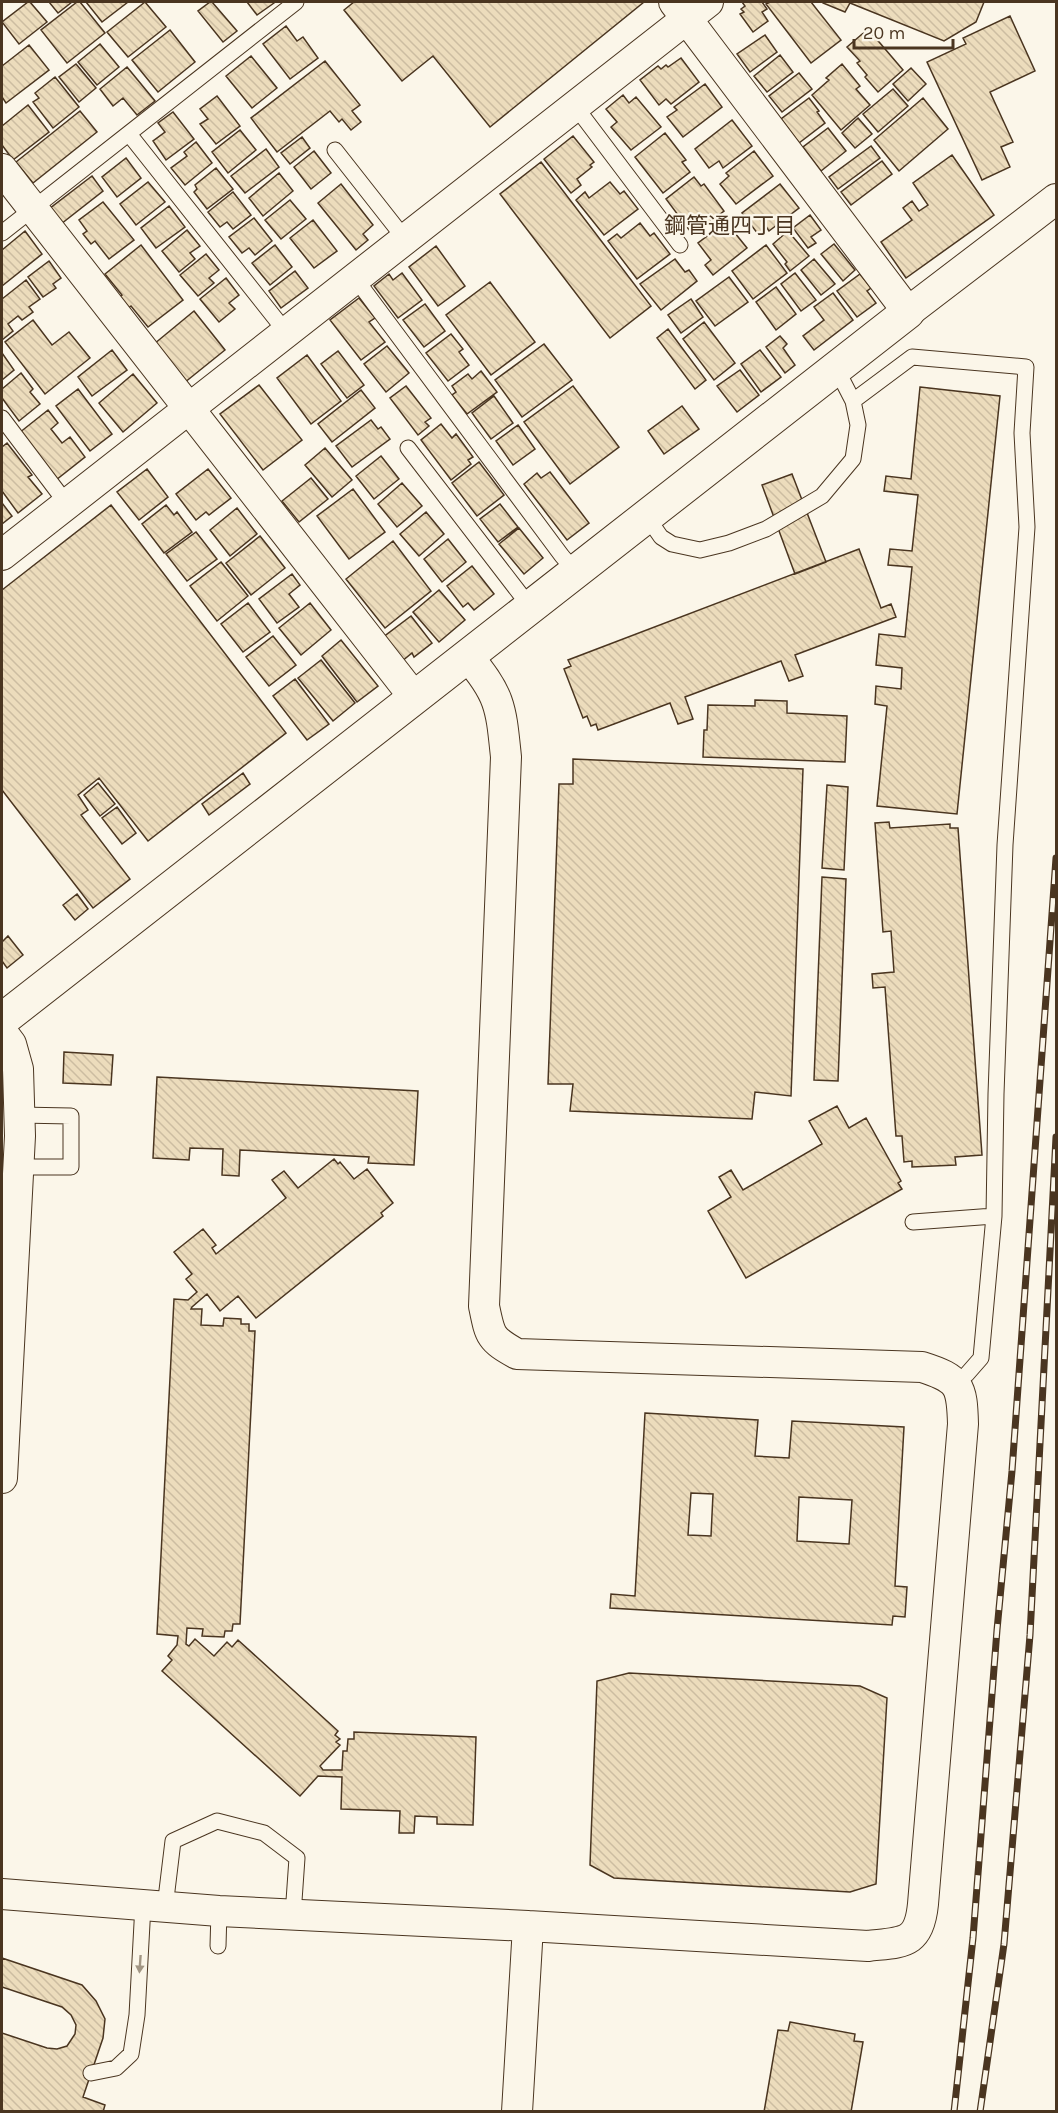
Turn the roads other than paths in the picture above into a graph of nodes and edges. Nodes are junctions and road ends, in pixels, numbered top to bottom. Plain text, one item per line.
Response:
1 (296, 2) edge
2 (690, 7) edge
3 (575, 106) junction
4 (129, 134) junction
5 (335, 150) dead end
6 (2, 169) edge
7 (1056, 199) edge
8 (32, 208) junction
9 (2, 233) edge
10 (405, 239) junction
11 (680, 245) dead end
12 (355, 278) junction
13 (908, 312) junction
14 (285, 332) junction
15 (836, 368) junction
16 (853, 401) junction
17 (189, 408) junction
18 (2, 418) edge
19 (408, 448) dead end
20 (67, 504) junction
21 (647, 517) junction
22 (2, 555) edge
23 (576, 572) junction
24 (531, 608) junction
25 (468, 657) junction
26 (414, 697) junction
27 (2, 1020) edge
28 (2, 1032) edge
29 (19, 1115) junction
30 (18, 1167) junction
31 (994, 1216) junction
32 (913, 1222) dead end
33 (954, 1384) junction
34 (2, 1478) edge
35 (2, 1894) edge
36 (154, 1906) junction
37 (219, 1911) junction
38 (293, 1915) junction
39 (528, 1926) junction
40 (218, 1946) dead end
41 (91, 2073) dead end
42 (517, 2112) edge

1 - 4 lane
2 - 3 street
2 - 13 street
3 - 10 street
3 - 11 lane
4 - 8 lane
4 - 14 lane
5 - 10 lane
6 - 8 street
7 - 13 street
8 - 9 lane
8 - 17 street
10 - 12 street
12 - 14 street
12 - 23 lane
13 - 15 street
14 - 17 street
15 - 16 lane
15 - 21 street
16 - 21 lane
16 - 31 lane
17 - 20 street
17 - 26 street
18 - 20 lane
19 - 24 lane
20 - 22 street
21 - 23 street
23 - 24 street
24 - 25 street
25 - 26 street
25 - 33 street
26 - 27 street
28 - 29 street
29 - 30 street
29 - 30 lane
30 - 34 street
31 - 32 lane
31 - 33 lane
33 - 39 street
35 - 36 street
36 - 37 street
36 - 38 lane
36 -> 41 lane
37 - 38 street
37 - 40 lane
38 - 39 street
39 - 42 street

